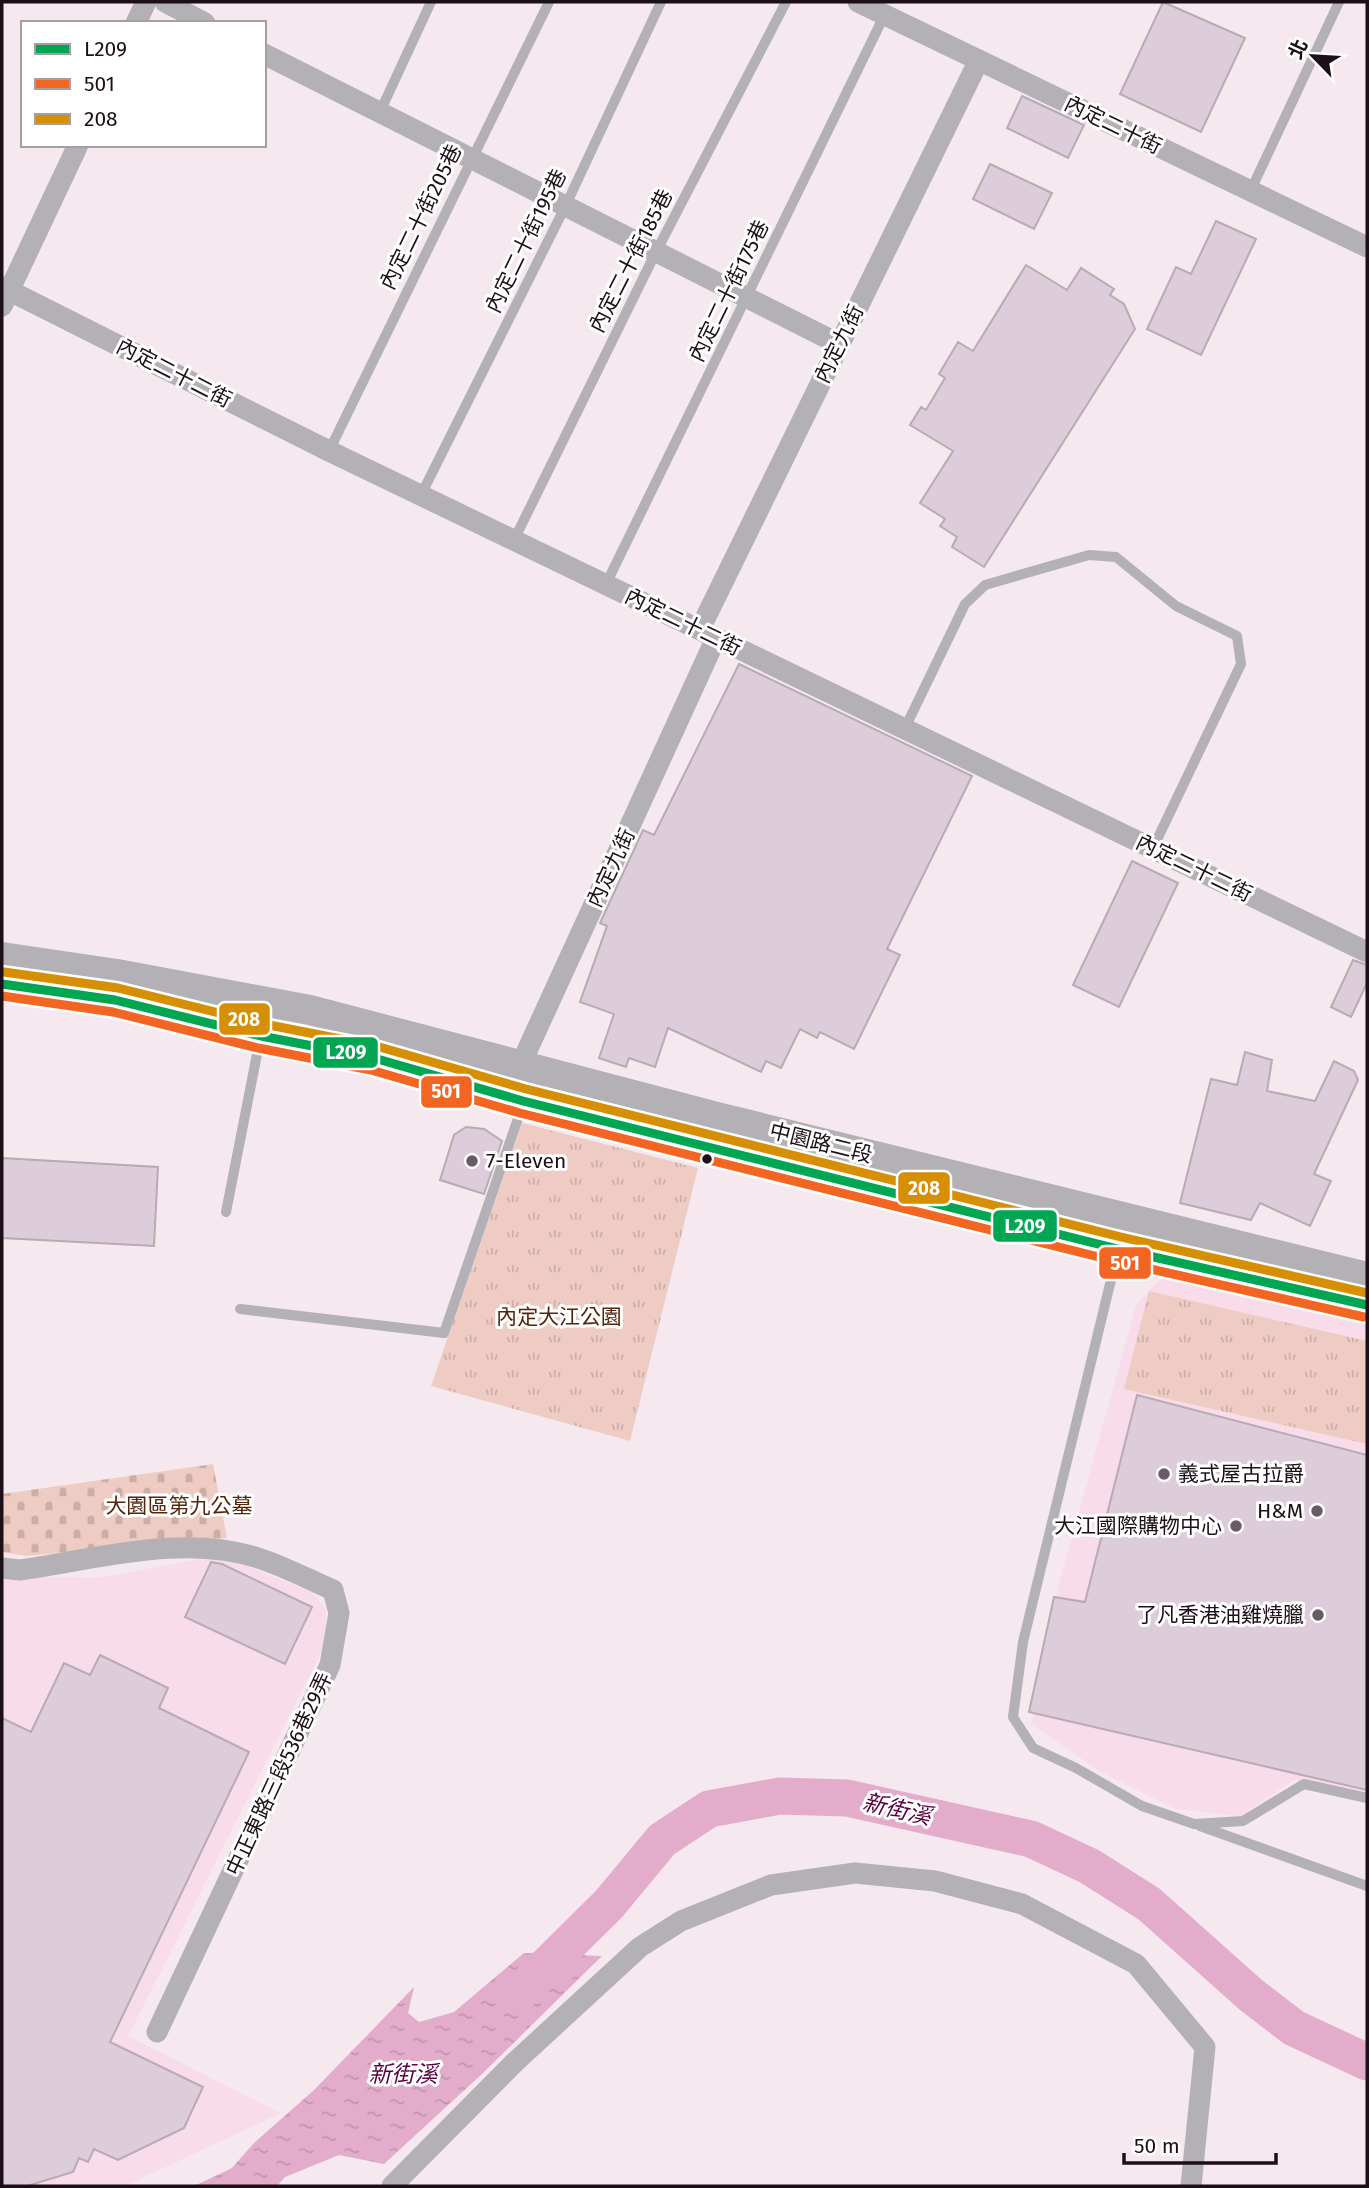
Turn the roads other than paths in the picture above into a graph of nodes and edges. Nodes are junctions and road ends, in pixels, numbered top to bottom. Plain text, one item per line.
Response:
1 (146, 2) edge
2 (165, 2) edge
3 (431, 2) edge
4 (549, 2) edge
5 (661, 2) edge
6 (786, 2) edge
7 (858, 2) edge
8 (1339, 2) edge
9 (885, 14) junction
10 (137, 21) edge
11 (201, 21) edge
12 (266, 55) edge
13 (979, 60) junction
14 (379, 114) junction
15 (77, 147) edge
16 (471, 160) junction
17 (1250, 192) junction
18 (565, 207) junction
19 (1367, 247) edge
20 (656, 252) junction
21 (4, 294) edge
22 (748, 298) junction
23 (839, 344) junction
24 (329, 451) junction
25 (421, 495) junction
26 (514, 540) junction
27 (606, 584) junction
28 (708, 634) junction
29 (905, 728) junction
30 (1153, 848) junction
31 (1367, 952) edge
32 (2, 957) edge
33 (2, 984) edge
34 (261, 1036) junction
35 (520, 1066) junction
36 (523, 1101) junction
37 (226, 1212) dead end
38 (1126, 1220) junction
39 (1118, 1248) junction
40 (1367, 1277) edge
41 (1367, 1304) edge
42 (240, 1309) dead end
43 (2, 1568) edge
44 (1367, 1798) edge
45 (1194, 1824) junction
46 (1367, 1886) edge
47 (157, 2032) dead end
48 (392, 2186) edge
49 (1191, 2186) edge

1 - 10 street
2 - 11 street
3 - 14 lane
4 - 16 lane, 內定二十街205巷
5 - 18 lane, 內定二十街195巷
6 - 20 lane, 內定二十街185巷
7 - 9 street, 內定二十街
8 - 17 lane
9 - 13 street, 內定二十街
9 - 22 lane, 內定二十街175巷
12 - 14 street
13 - 17 street, 內定二十街
13 - 23 street, 內定九街
14 - 16 street
15 - 21 street
16 - 18 street
16 - 24 lane, 內定二十街205巷
17 - 19 street, 內定二十街
18 - 20 street
18 - 25 lane, 內定二十街195巷
20 - 22 street
20 - 26 lane, 內定二十街185巷
21 - 24 street, 內定二十二街
22 - 23 street
22 - 27 lane, 內定二十街175巷
23 - 28 street, 內定九街
24 - 25 street, 內定二十二街
25 - 26 street, 內定二十二街
26 - 27 street, 內定二十二街
27 - 28 street, 內定二十二街
28 - 29 street, 內定二十二街
28 - 35 street, 內定九街
29 - 30 street, 內定二十二街
29 - 30 lane
30 - 31 street, 內定二十二街
32 - 35 main road, 中園路二段
33 - 34 main road, 中園路二段
34 - 36 main road, 中園路二段
34 - 37 lane
35 - 36 street, 內定九街
35 - 38 main road, 中園路二段
36 - 39 main road, 中園路二段
36 - 42 lane
38 - 39 lane
38 - 40 main road, 中園路二段
39 - 41 main road, 中園路二段
39 - 45 lane
43 - 47 street, 中正東路三段536巷29弄
44 - 45 lane
45 - 46 lane
48 - 49 street

